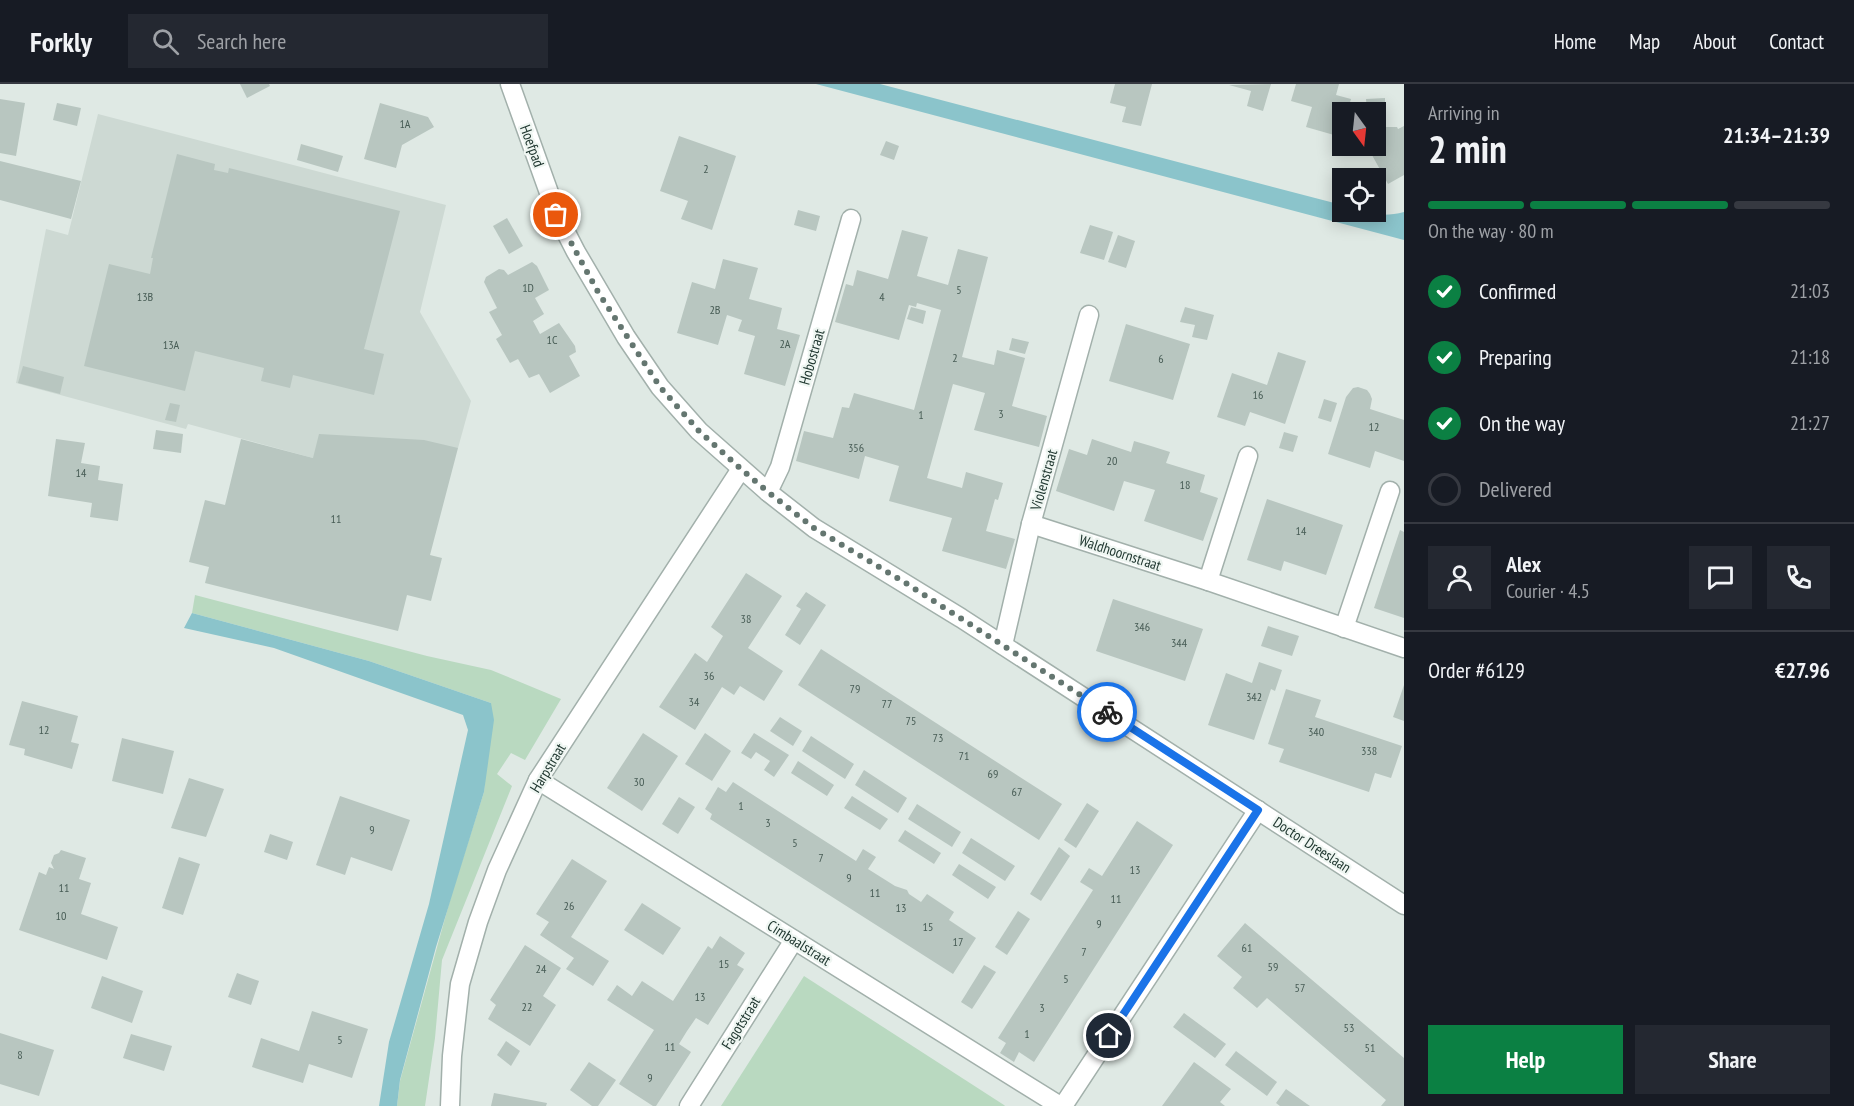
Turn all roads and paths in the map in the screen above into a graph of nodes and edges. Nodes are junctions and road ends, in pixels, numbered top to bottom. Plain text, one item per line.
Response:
1 (510, 84) edge
2 (851, 219) dead end
3 (1089, 315) dead end
4 (1248, 456) dead end
5 (741, 469) junction
6 (1390, 491) dead end
7 (768, 492) junction
8 (1031, 525) junction
9 (1208, 581) junction
10 (1344, 628) junction
11 (1003, 645) junction
12 (1404, 648) edge
13 (538, 780) junction
14 (1258, 810) junction
15 (1404, 904) edge
16 (794, 940) junction
17 (450, 1106) edge
18 (689, 1106) edge
19 (1061, 1106) edge

1 - 5 street, Hoefpad
2 - 7 street, Hobostraat
3 - 8 street, Violenstraat
4 - 9 street
5 - 7 street, Hoefpad
5 - 13 street, Harpstraat
6 - 10 street
7 - 11 street, Doctor Dreeslaan
8 - 9 street, Waldhoornstraat
8 - 11 street, Violenstraat
9 - 10 street, Waldhoornstraat
10 - 12 street, Waldhoornstraat
11 - 14 street, Doctor Dreeslaan
13 - 16 street, Cimbaalstraat
13 - 17 street, Harpstraat
14 - 15 street, Doctor Dreeslaan
14 - 19 street
16 - 18 street, Fagotstraat
16 - 19 street, Cimbaalstraat

